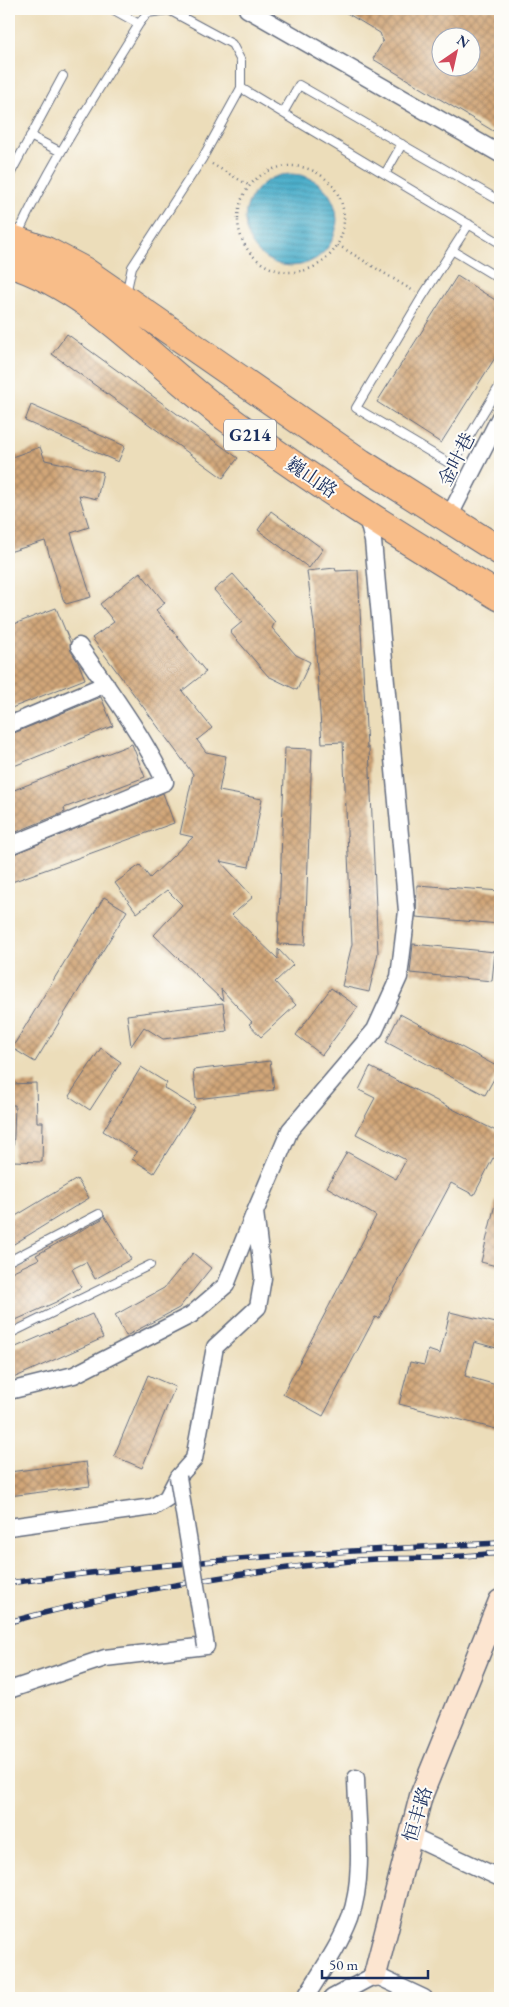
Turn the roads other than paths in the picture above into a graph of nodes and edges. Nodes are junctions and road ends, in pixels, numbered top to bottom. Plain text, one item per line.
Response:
1 (112, 9) edge
2 (247, 9) edge
3 (139, 24) junction
4 (63, 76) dead end
5 (241, 88) junction
6 (283, 113) junction
7 (30, 136) junction
8 (402, 144) junction
9 (61, 152) junction
10 (500, 154) edge
11 (385, 174) junction
12 (9, 176) edge
13 (500, 201) edge
14 (469, 224) junction
15 (500, 243) edge
16 (11, 250) edge
17 (452, 250) junction
18 (500, 279) edge
19 (125, 299) junction
20 (109, 321) junction
21 (500, 385) edge
22 (500, 417) edge
23 (366, 513) junction
24 (448, 519) junction
25 (500, 552) edge
26 (500, 597) edge
27 (79, 646) dead end
28 (106, 684) junction
29 (9, 725) edge
30 (9, 846) edge
31 (255, 1212) junction
32 (100, 1214) dead end
33 (9, 1261) edge
34 (150, 1265) dead end
35 (9, 1334) edge
36 (9, 1390) edge
37 (178, 1477) junction
38 (9, 1527) edge
39 (498, 1607) edge
40 (9, 1690) edge
41 (356, 1778) dead end
42 (410, 1836) junction
43 (500, 1878) edge
44 (375, 1975) junction
45 (305, 1998) edge
46 (332, 1998) edge
47 (424, 1998) edge

1 - 3 lane
2 - 10 street
3 - 5 lane
3 - 9 lane
4 - 7 lane
5 - 6 lane
5 - 19 lane
6 - 8 lane
6 - 11 lane
7 - 9 lane
7 - 12 lane
8 - 11 lane
8 - 13 lane
9 - 16 lane
11 - 14 lane
14 - 15 lane
14 - 17 lane
16 - 19 highway, 巍山路 / G214
16 - 20 highway, 巍山路 / G214
17 - 18 lane
17 - 21 lane
19 - 20 highway
19 - 24 highway, 巍山路 / G214
20 - 23 highway, 巍山路 / G214
22 - 24 street, 金叶巷
23 - 26 highway, 巍山路 / G214
23 - 31 street
24 - 25 highway, 巍山路 / G214
27 - 28 street
28 - 29 street
28 - 30 street
31 - 36 street
31 - 37 street
32 - 33 lane
34 - 35 lane
37 - 38 street
37 - 40 street, bridge
39 - 42 street, 恒丰路
41 - 45 street
42 - 43 street
42 - 44 street, 恒丰路
44 - 46 street
44 - 47 street

